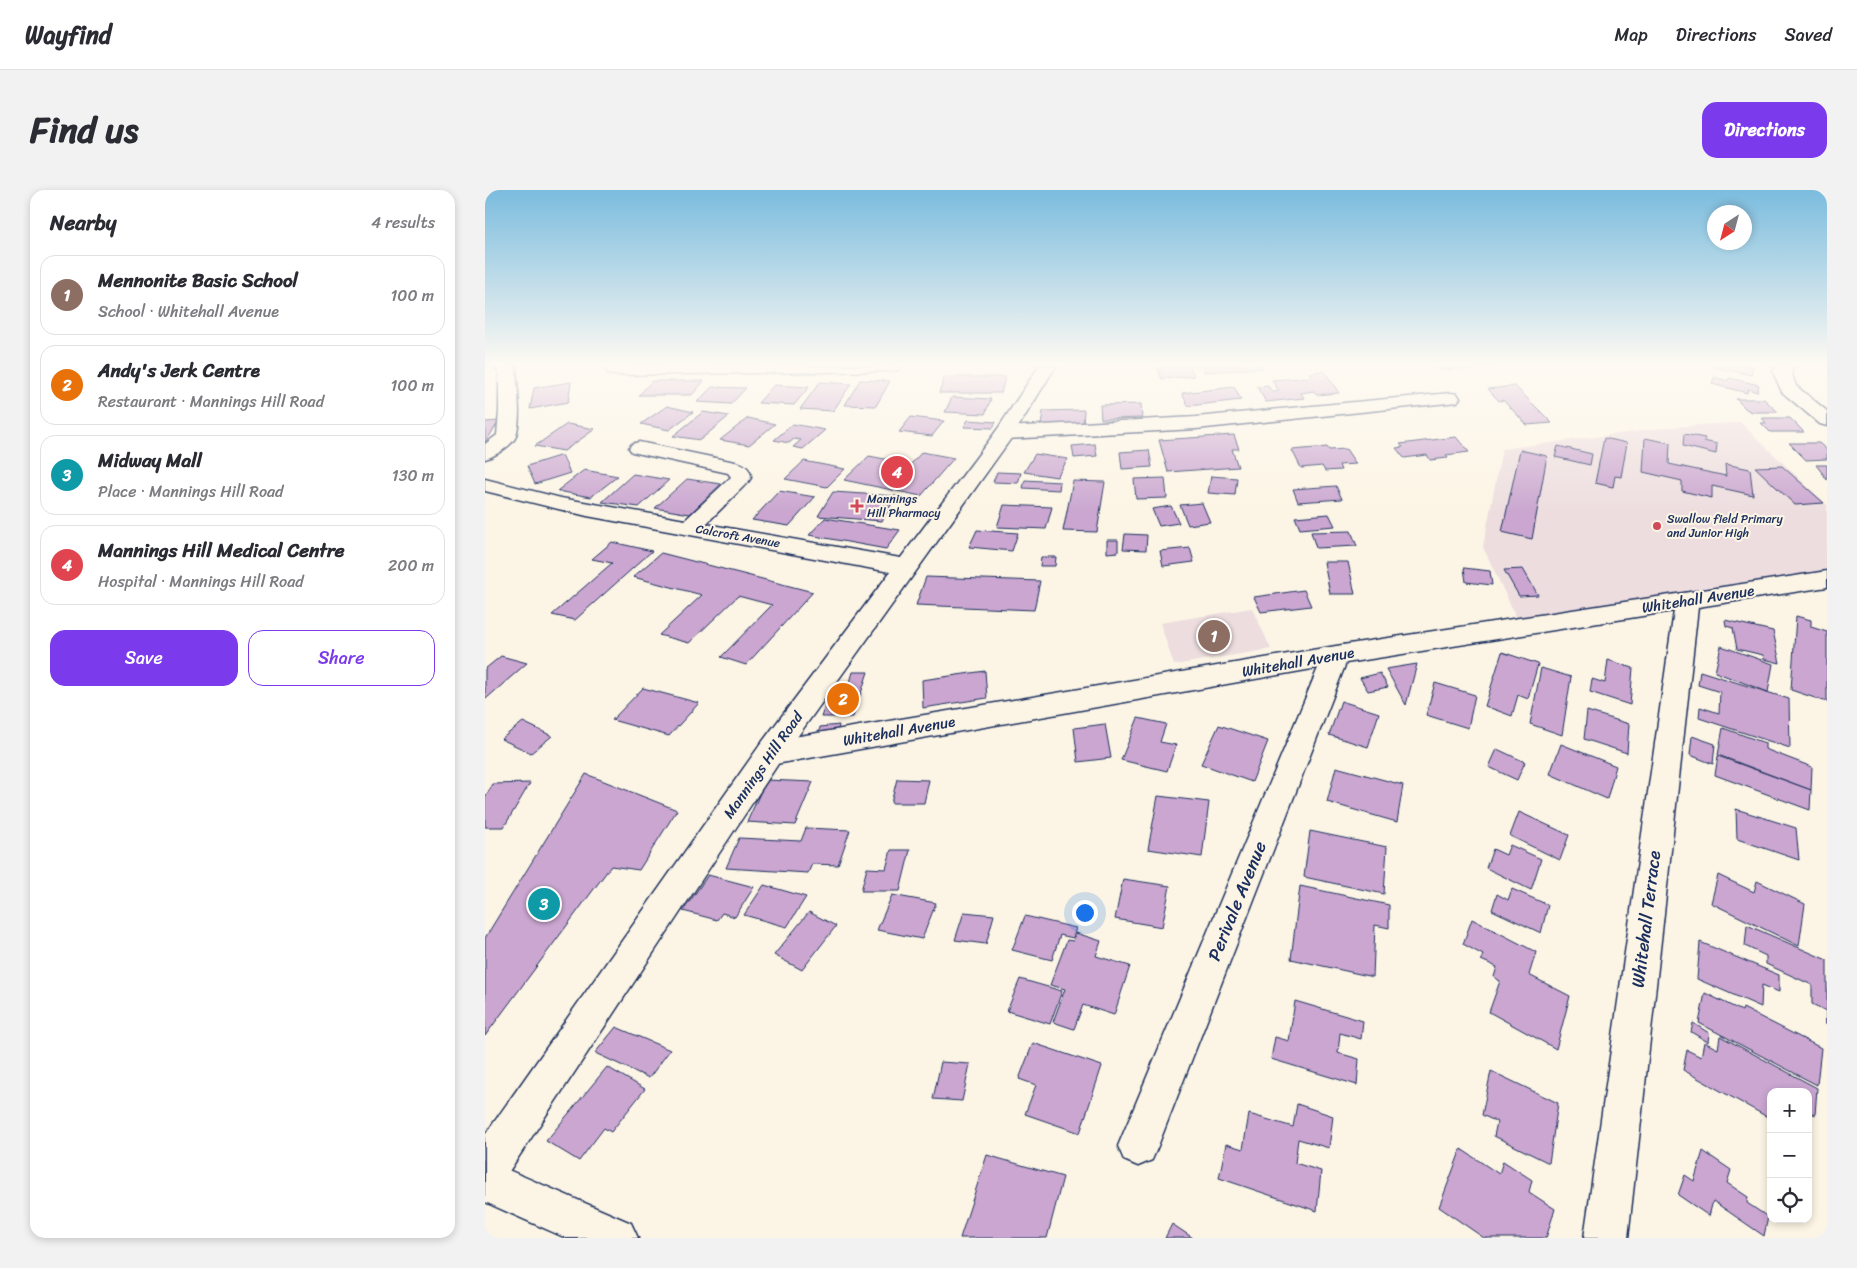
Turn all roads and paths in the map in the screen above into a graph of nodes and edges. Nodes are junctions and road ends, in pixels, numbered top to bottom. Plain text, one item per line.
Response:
1 (510, 415) edge
2 (1017, 415) edge
3 (1279, 415) edge
4 (1005, 433) junction
5 (639, 448) dead end
6 (485, 453) edge
7 (485, 485) edge
8 (690, 528) junction
9 (906, 567) junction
10 (1827, 579) edge
11 (1687, 601) junction
12 (1336, 655) junction
13 (770, 753) junction
14 (1138, 1146) dead end
15 (485, 1170) edge
16 (485, 1181) edge
17 (616, 1238) edge
18 (1606, 1238) edge

1 - 6 street
2 - 4 street, Mannings Hill Road
3 - 4 street
4 - 9 street, Mannings Hill Road
5 - 8 street, Calcroft Avenue
7 - 8 street
8 - 9 street, Calcroft Avenue
9 - 13 street, Mannings Hill Road
10 - 11 street, Whitehall Avenue
11 - 12 street, Whitehall Avenue
11 - 18 street, Whitehall Terrace
12 - 13 street, Whitehall Avenue
12 - 14 street, Perivale Avenue
13 - 15 street, Mannings Hill Road
16 - 17 street

